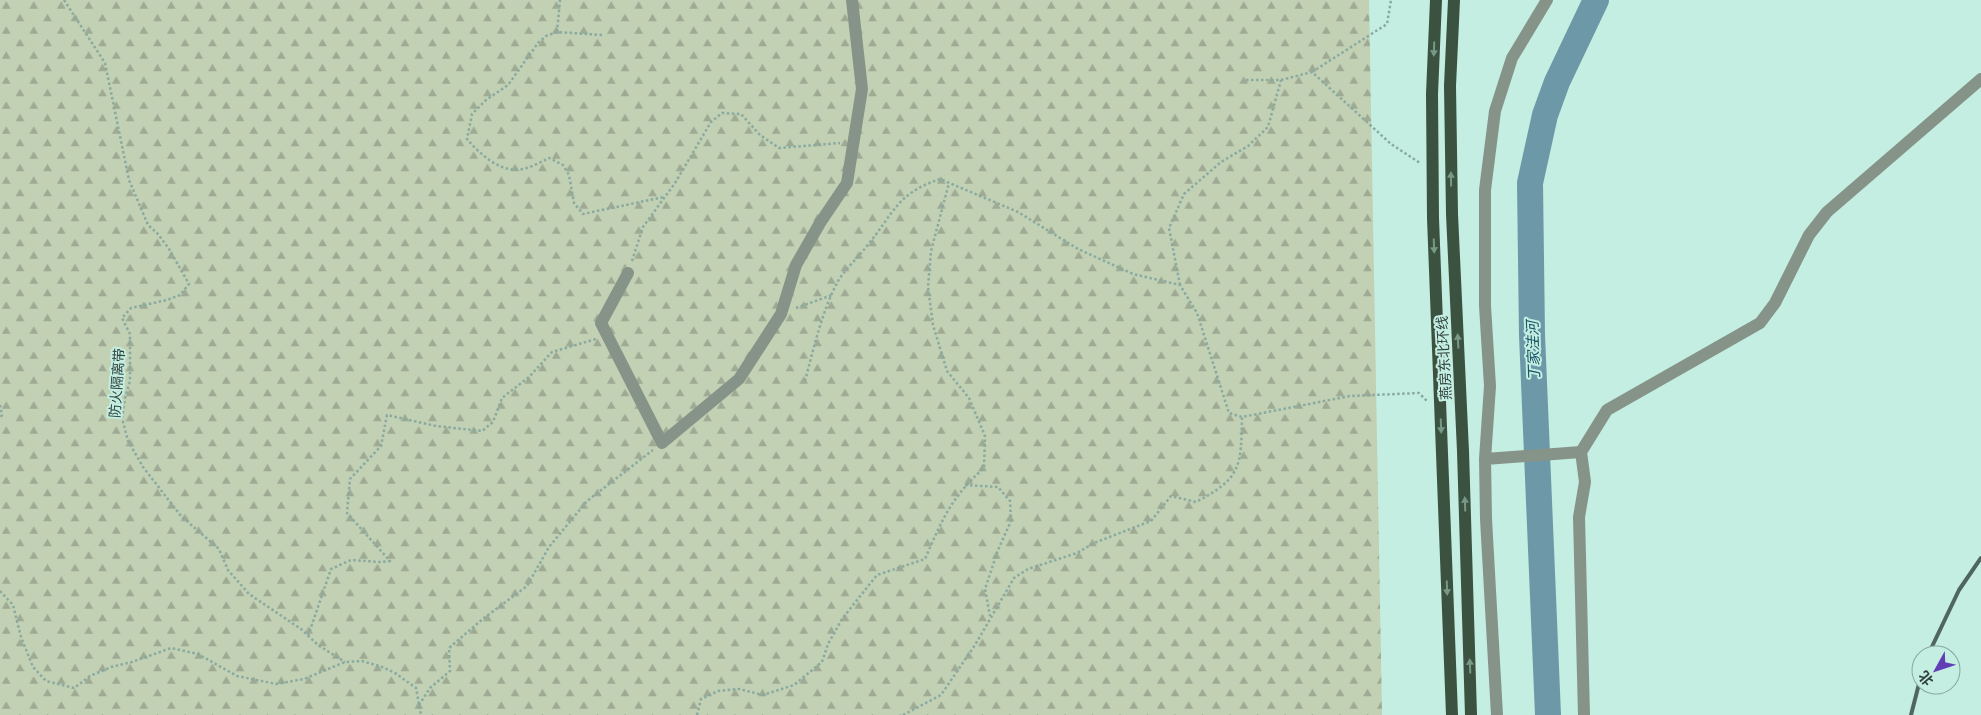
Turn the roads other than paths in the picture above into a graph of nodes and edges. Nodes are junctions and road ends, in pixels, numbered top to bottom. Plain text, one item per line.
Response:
1 (852, 0) edge
2 (1436, 0) edge
3 (1454, 0) edge
4 (1547, 0) edge
5 (1981, 79) edge
6 (628, 274) road end
7 (1581, 452) junction
8 (1485, 459) junction
9 (1452, 715) edge
10 (1471, 715) edge
11 (1497, 715) edge
12 (1584, 715) edge

1 - 6 street
2 -> 9 main road, 燕房东北环线
10 -> 3 main road, 燕房东北环线
4 - 8 street
5 - 7 street
7 - 8 street
7 - 12 street
8 - 11 street

